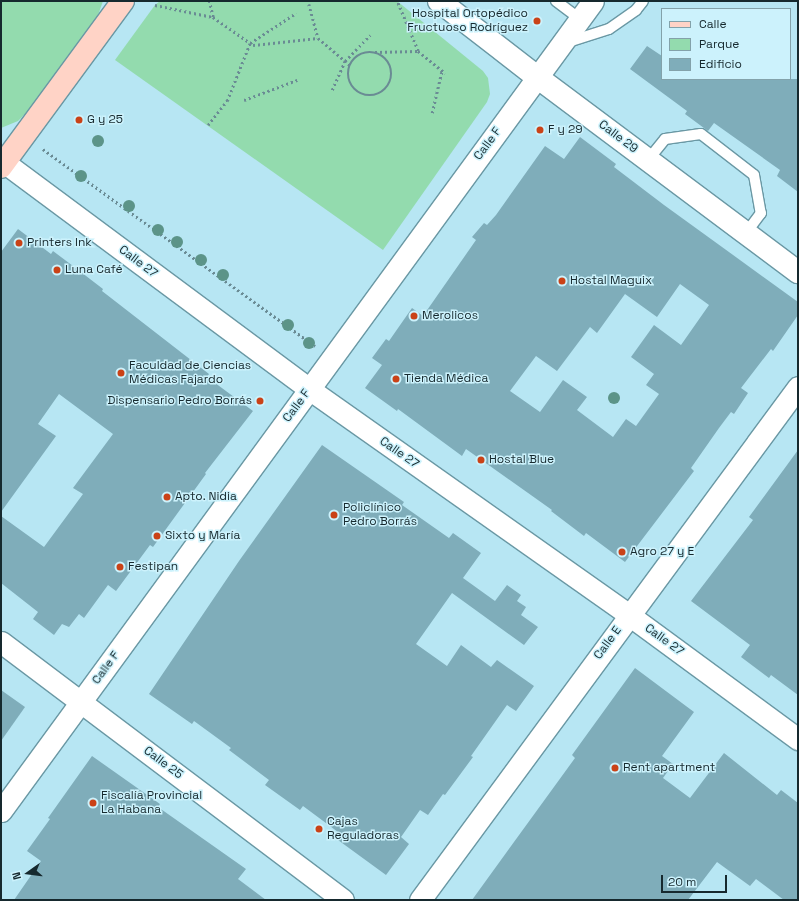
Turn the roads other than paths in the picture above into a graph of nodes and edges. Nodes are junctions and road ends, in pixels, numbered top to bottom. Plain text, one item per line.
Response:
1 (123, 1) edge
2 (439, 1) edge
3 (556, 1) edge
4 (593, 1) edge
5 (643, 1) edge
6 (580, 19) junction
7 (562, 44) junction
8 (537, 77) junction
9 (648, 160) junction
10 (2, 163) edge
11 (746, 233) junction
12 (798, 272) edge
13 (798, 387) edge
14 (309, 389) junction
15 (629, 615) junction
16 (1, 642) edge
17 (81, 702) junction
18 (798, 738) edge
19 (1, 811) edge
20 (343, 900) edge
21 (420, 900) edge

1 - 10 main road
2 - 8 street, Calle 29
3 - 6 lane
4 - 6 street, Calle F
5 - 7 lane
6 - 7 street, Calle F
7 - 8 street, Calle F
8 - 9 street, Calle 29
8 - 14 street, Calle F
9 - 11 street, Calle 29
9 - 11 lane
10 - 14 street, Calle 27
11 - 12 street, Calle 29
13 - 15 street, Calle E
14 - 15 street, Calle 27
14 - 17 street, Calle F
15 - 18 street, Calle 27
15 - 21 street, Calle E
16 - 17 street, Calle 25
17 - 19 street, Calle F
17 - 20 street, Calle 25

